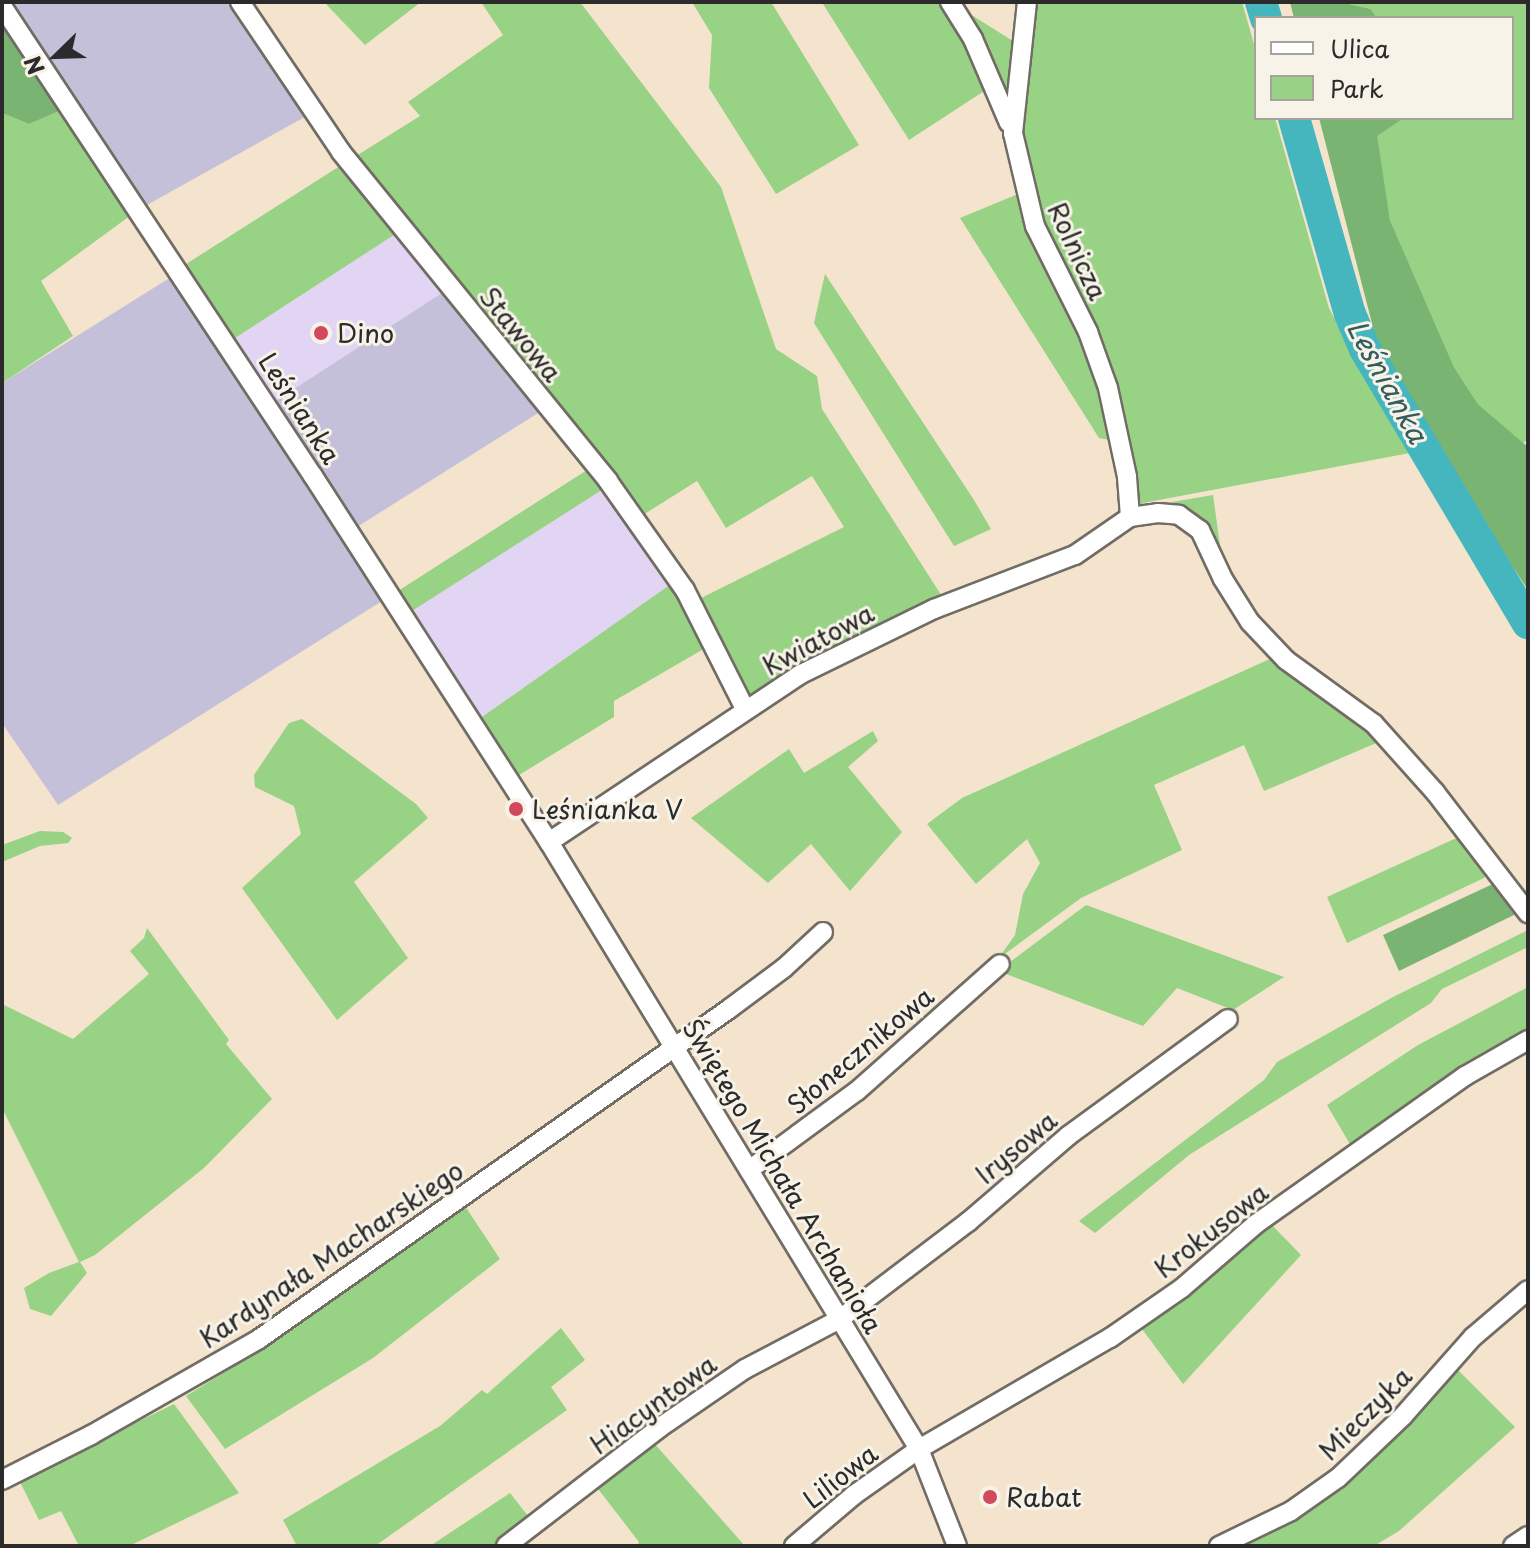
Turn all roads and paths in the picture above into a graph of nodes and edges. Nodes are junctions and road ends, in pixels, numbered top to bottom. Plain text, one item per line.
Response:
1 (240, 2) edge
2 (950, 2) edge
3 (1027, 2) edge
4 (2, 6) edge
5 (1013, 133) junction
6 (1130, 517) junction
7 (745, 709) junction
8 (549, 842) junction
9 (1528, 913) edge
10 (823, 932) dead end
11 (1000, 964) dead end
12 (1228, 1019) dead end
13 (1528, 1040) edge
14 (674, 1048) junction
15 (749, 1170) junction
16 (1528, 1290) edge
17 (840, 1319) junction
18 (919, 1449) junction
19 (2, 1480) edge
20 (1528, 1536) edge
21 (506, 1546) edge
22 (794, 1546) edge
23 (957, 1546) edge
24 (1219, 1546) edge
25 (1513, 1546) edge

1 - 7 street, Stawowa
2 - 5 street
3 - 5 street, Rolnicza
4 - 8 street, Leśnianka
5 - 6 street, Rolnicza
6 - 7 street, Kwiatowa
6 - 9 street
7 - 8 street, Kwiatowa
8 - 14 street, Świętego Michała Archanioła
10 - 14 street, Kardynała Macharskiego
11 - 15 street, Słonecznikowa
12 - 17 street, Irysowa
13 - 18 street, Krokusowa
14 - 15 street, Świętego Michała Archanioła
14 - 19 street, Kardynała Macharskiego
15 - 17 street, Świętego Michała Archanioła
16 - 24 street, Mieczyka
17 - 18 street, Świętego Michała Archanioła
17 - 21 street, Hiacyntowa
18 - 22 street, Liliowa
18 - 23 street, Świętego Michała Archanioła
20 - 25 street

